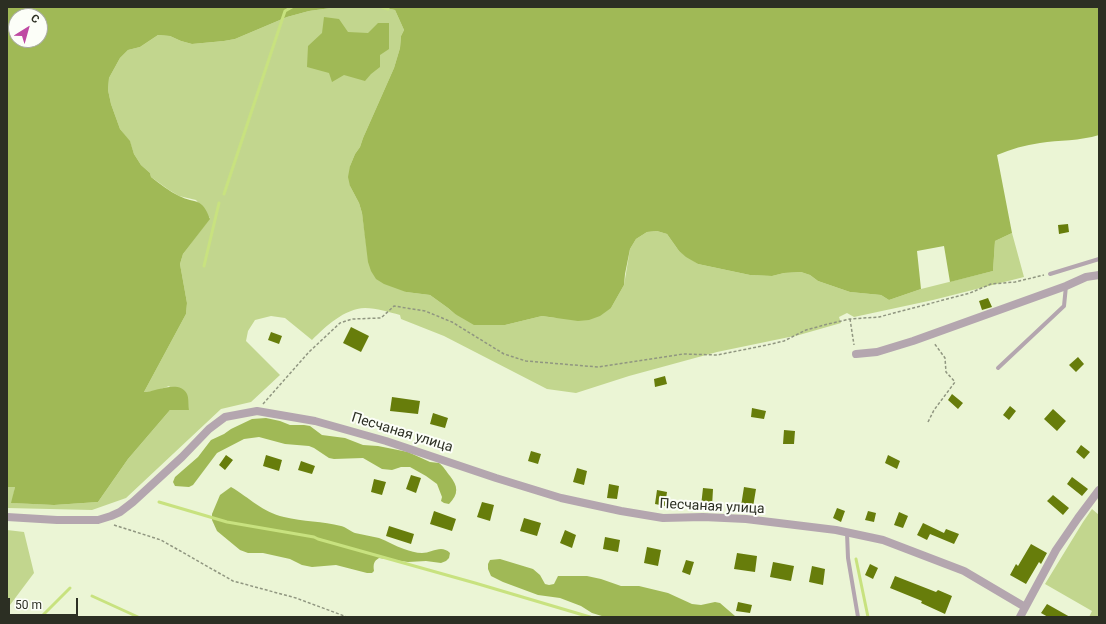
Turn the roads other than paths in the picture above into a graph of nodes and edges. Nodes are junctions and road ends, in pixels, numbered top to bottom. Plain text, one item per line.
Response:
1 (1099, 259) edge
2 (1050, 274) road end
3 (1099, 275) edge
4 (1066, 286) junction
5 (856, 354) road end
6 (998, 368) dead end
7 (1099, 490) edge
8 (7, 517) edge
9 (846, 532) junction
10 (1025, 607) junction
11 (858, 617) edge
12 (1020, 617) edge

1 - 2 lane
3 - 4 street
4 - 5 street
4 - 6 lane
7 - 10 street
8 - 9 street, Песчаная улица
9 - 10 street, Песчаная улица
9 - 11 lane
10 - 12 street

